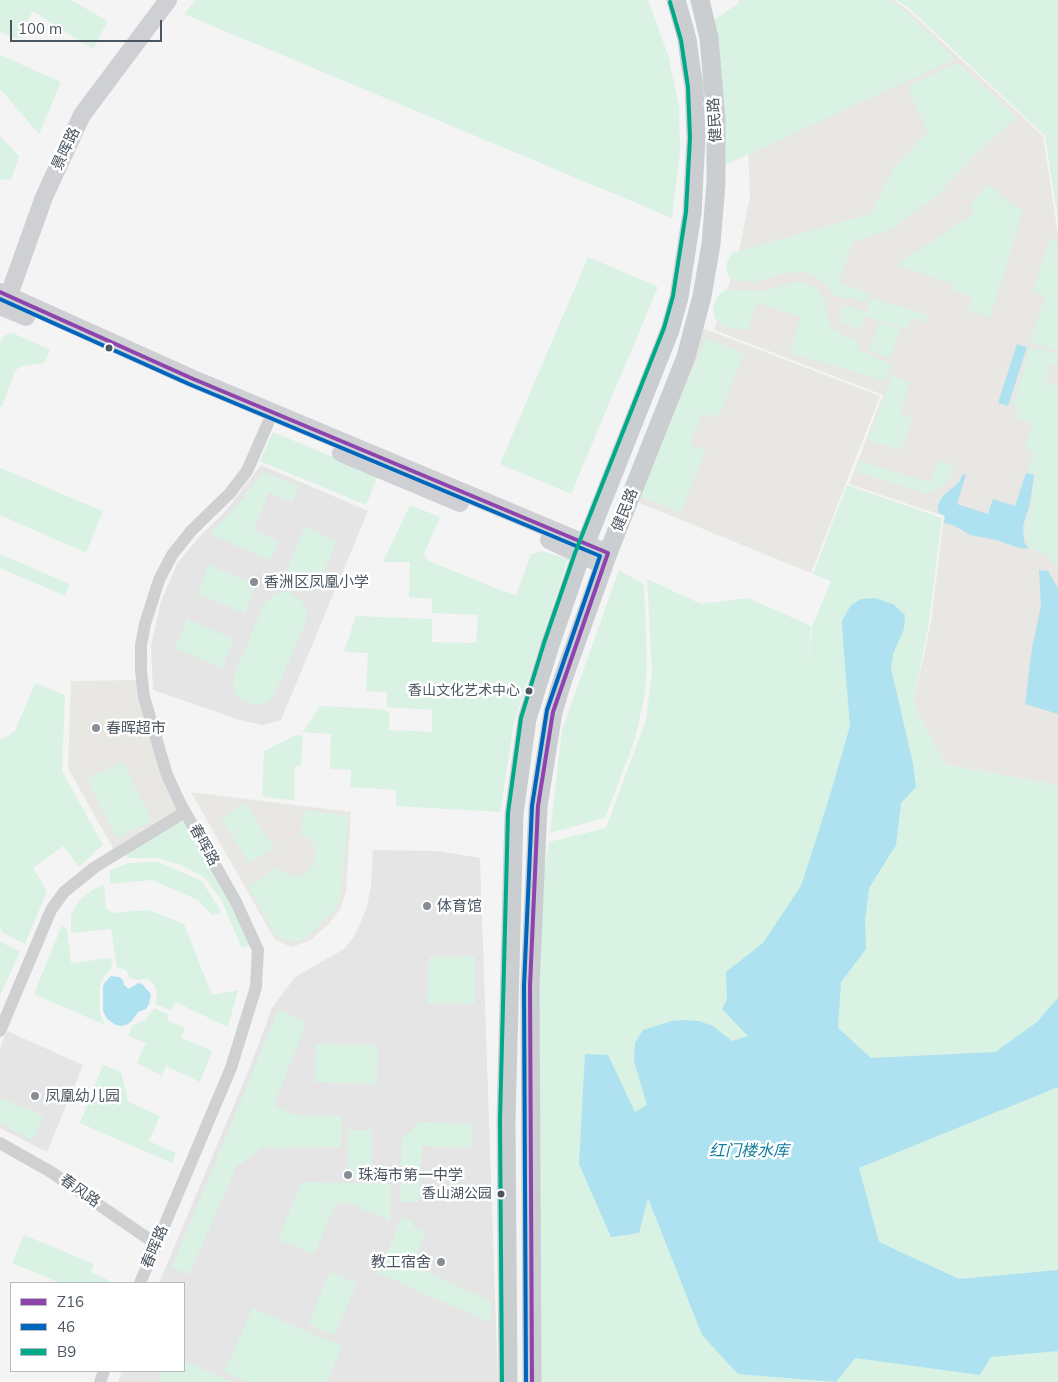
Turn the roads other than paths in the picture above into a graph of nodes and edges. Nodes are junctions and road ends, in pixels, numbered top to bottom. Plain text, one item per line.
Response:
1 (168, 0) edge
2 (676, 0) edge
3 (700, 0) edge
4 (3, 304) edge
5 (268, 422) junction
6 (583, 549) junction
7 (606, 558) junction
8 (185, 812) junction
9 (0, 1031) edge
10 (0, 1144) edge
11 (156, 1244) junction
12 (140, 1282) edge
13 (508, 1382) edge
14 (532, 1382) edge

1 - 4 main road, 景晖路
2 - 6 main road, 健民路
3 - 7 main road, 健民路
4 - 5 main road
4 - 6 main road
5 - 6 main road
5 - 8 street, 春晖路
6 - 7 main road
6 - 13 main road, 健民路
7 - 14 main road, 健民路
8 - 9 street
8 - 11 street, 春晖路
10 - 11 street, 春风路
11 - 12 street, 春晖路

